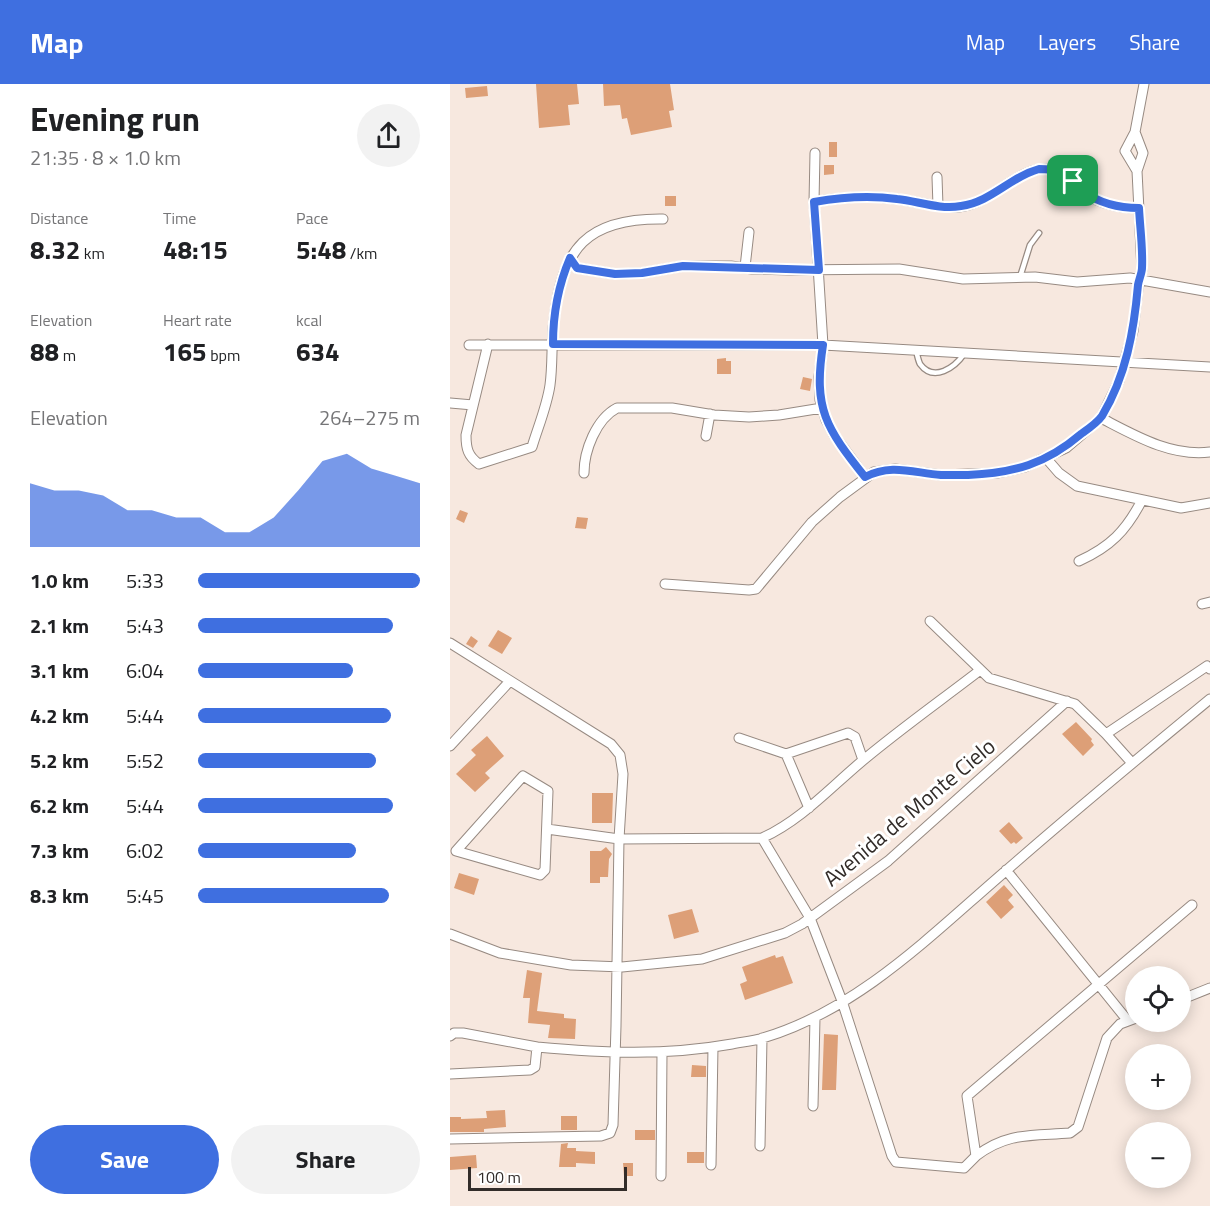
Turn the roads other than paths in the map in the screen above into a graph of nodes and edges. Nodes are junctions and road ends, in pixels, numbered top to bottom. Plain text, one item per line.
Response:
1 (1144, 84) edge
2 (1135, 132) junction
3 (815, 153) dead end
4 (1137, 171) junction
5 (937, 177) dead end
6 (814, 202) junction
7 (938, 206) junction
8 (1139, 208) junction
9 (663, 219) dead end
10 (749, 232) dead end
11 (1039, 233) dead end
12 (570, 258) junction
13 (746, 267) junction
14 (819, 270) junction
15 (1020, 276) junction
16 (1139, 280) junction
17 (1210, 292) edge
18 (488, 344) junction
19 (553, 344) junction
20 (469, 345) dead end
21 (823, 345) junction
22 (916, 350) junction
23 (965, 352) junction
24 (1126, 361) junction
25 (1210, 367) edge
26 (450, 403) edge
27 (473, 405) junction
28 (822, 408) junction
29 (710, 414) junction
30 (1101, 418) junction
31 (706, 436) dead end
32 (1210, 452) edge
33 (1046, 459) junction
34 (584, 473) dead end
35 (865, 477) junction
36 (1142, 500) junction
37 (1210, 503) edge
38 (1079, 561) dead end
39 (666, 584) dead end
40 (930, 621) dead end
41 (450, 642) edge
42 (1210, 669) edge
43 (979, 671) junction
44 (510, 681) junction
45 (1210, 699) edge
46 (1067, 701) junction
47 (1106, 734) junction
48 (739, 738) dead end
49 (450, 746) edge
50 (786, 754) junction
51 (863, 760) junction
52 (1132, 763) junction
53 (809, 808) junction
54 (547, 829) junction
55 (762, 838) junction
56 (619, 839) junction
57 (1006, 870) junction
58 (1192, 905) dead end
59 (810, 918) junction
60 (450, 934) edge
61 (616, 967) junction
62 (1099, 984) junction
63 (1210, 988) edge
64 (1191, 996) edge
65 (842, 1001) junction
66 (1125, 1012) edge
67 (815, 1018) junction
68 (1125, 1022) edge
69 (450, 1036) edge
70 (762, 1038) junction
71 (537, 1047) junction
72 (713, 1047) junction
73 (616, 1052) junction
74 (662, 1053) junction
75 (450, 1074) edge
76 (813, 1106) dead end
77 (450, 1140) edge
78 (760, 1146) dead end
79 (976, 1156) junction
80 (711, 1165) dead end
81 (661, 1176) dead end

1 - 2 street
2 - 4 street
2 - 4 street
3 - 6 street
4 - 8 street
5 - 7 street
6 - 7 street
6 - 14 street
7 - 8 street
8 - 16 street
9 - 12 street
10 - 13 street
11 - 15 lane
12 - 13 street
12 - 19 street
13 - 14 street
14 - 15 street
14 - 21 street
15 - 16 street
16 - 17 street
16 - 24 street
18 - 19 street
18 - 20 street
18 - 27 street
19 - 21 street
19 - 27 street
21 - 22 street
21 - 28 street
22 - 23 street
22 - 23 lane
23 - 24 street
24 - 25 street
24 - 30 street
26 - 27 street
28 - 29 street
28 - 35 street
29 - 31 street
29 - 34 street
30 - 32 street
30 - 33 street
33 - 35 street
33 - 36 street
35 - 39 street
36 - 37 street
36 - 38 street
40 - 43 street
41 - 44 street
42 - 47 street
43 - 46 street
43 - 51 street
44 - 49 street
44 - 56 street
45 - 52 street
46 - 47 street
46 - 59 street, Avenida de Monte Cielo
47 - 52 street
48 - 50 street
50 - 51 street
50 - 53 street
51 - 53 street
52 - 57 street
53 - 55 street
54 - 54 street
54 - 56 street
55 - 56 street
55 - 59 street
56 - 61 street
57 - 62 street
57 - 65 street
58 - 62 street
59 - 61 street, Avenida de Monte Cielo
59 - 65 street
60 - 61 street, Avenida de Monte Cielo
61 - 73 street
62 - 66 street
62 - 79 street
63 - 64 street
65 - 67 street
65 - 79 street
67 - 70 street
67 - 76 street
68 - 79 street
69 - 71 street
70 - 72 street
70 - 78 street
71 - 73 street
71 - 75 street
72 - 74 street
72 - 80 street
73 - 74 street
73 - 77 street
74 - 81 street

